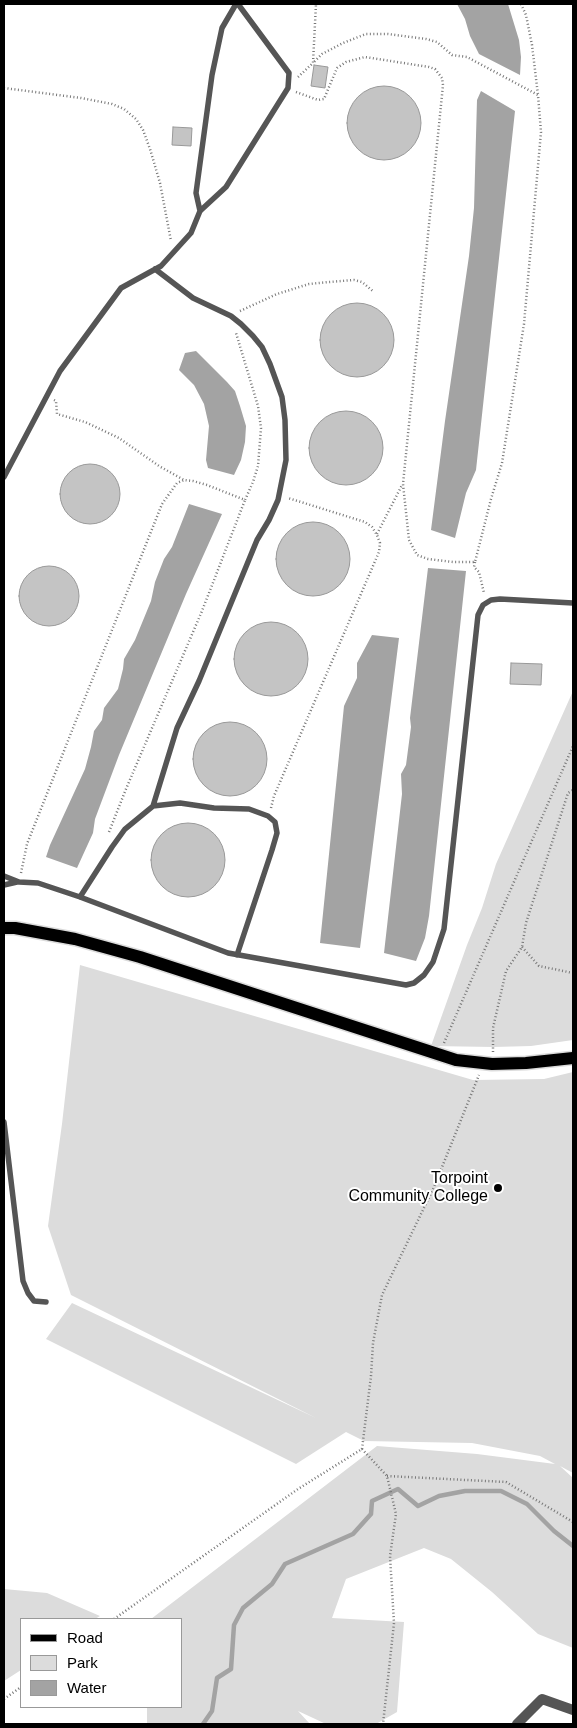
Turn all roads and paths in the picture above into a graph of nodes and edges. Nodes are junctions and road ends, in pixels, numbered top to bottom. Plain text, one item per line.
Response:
1 (237, 4) edge
2 (316, 4) edge
3 (521, 4) edge
4 (313, 63) junction
5 (4, 88) edge
6 (288, 88) junction
7 (538, 96) junction
8 (200, 211) junction
9 (173, 252) junction
10 (155, 269) junction
11 (374, 292) dead end
12 (231, 316) junction
13 (47, 394) junction
14 (4, 477) edge
15 (184, 480) junction
16 (403, 484) junction
17 (279, 496) junction
18 (245, 500) junction
19 (377, 534) junction
20 (475, 562) junction
21 (486, 603) junction
22 (573, 603) edge
23 (573, 746) edge
24 (573, 790) edge
25 (152, 806) junction
26 (268, 816) junction
27 (108, 853) junction
28 (4, 876) edge
29 (19, 882) junction
30 (4, 885) edge
31 (80, 897) junction
32 (4, 928) edge
33 (522, 947) junction
34 (237, 955) junction
35 (573, 973) edge
36 (438, 1055) junction
37 (573, 1058) edge
38 (488, 1064) junction
39 (4, 1122) edge
40 (46, 1302) dead end
41 (362, 1448) junction
42 (387, 1476) junction
43 (573, 1522) edge
44 (115, 1618) edge
45 (20, 1688) edge
46 (4, 1699) edge
47 (573, 1710) edge
48 (383, 1724) edge
49 (517, 1724) edge

1 - 6 lane
1 - 8 lane
2 - 4 path
3 - 7 path
4 - 6 path
4 - 7 path
5 - 9 path
6 - 8 lane
6 - 16 path
7 - 20 path
8 - 9 lane
9 - 10 lane
10 - 12 lane
10 - 13 lane
11 - 12 path
12 - 17 lane
12 - 18 path
13 - 14 lane
13 - 15 path
15 - 18 path
15 - 29 path
16 - 19 path
16 - 20 path
17 - 19 path
17 - 25 lane
18 - 27 path
19 - 26 path
20 - 21 path
21 - 22 lane
21 - 34 lane
23 - 36 path
24 - 33 path
25 - 26 lane
25 - 27 lane
26 - 34 lane
27 - 31 lane
28 - 29 lane
29 - 30 lane
29 - 31 lane
31 - 34 lane
32 - 36 main road
33 - 35 path
33 - 38 path
36 - 38 main road
37 - 38 main road
38 - 41 path
39 - 40 lane
41 - 42 path
41 - 44 path
42 - 43 path
42 - 48 path
45 - 46 path
47 - 49 street

